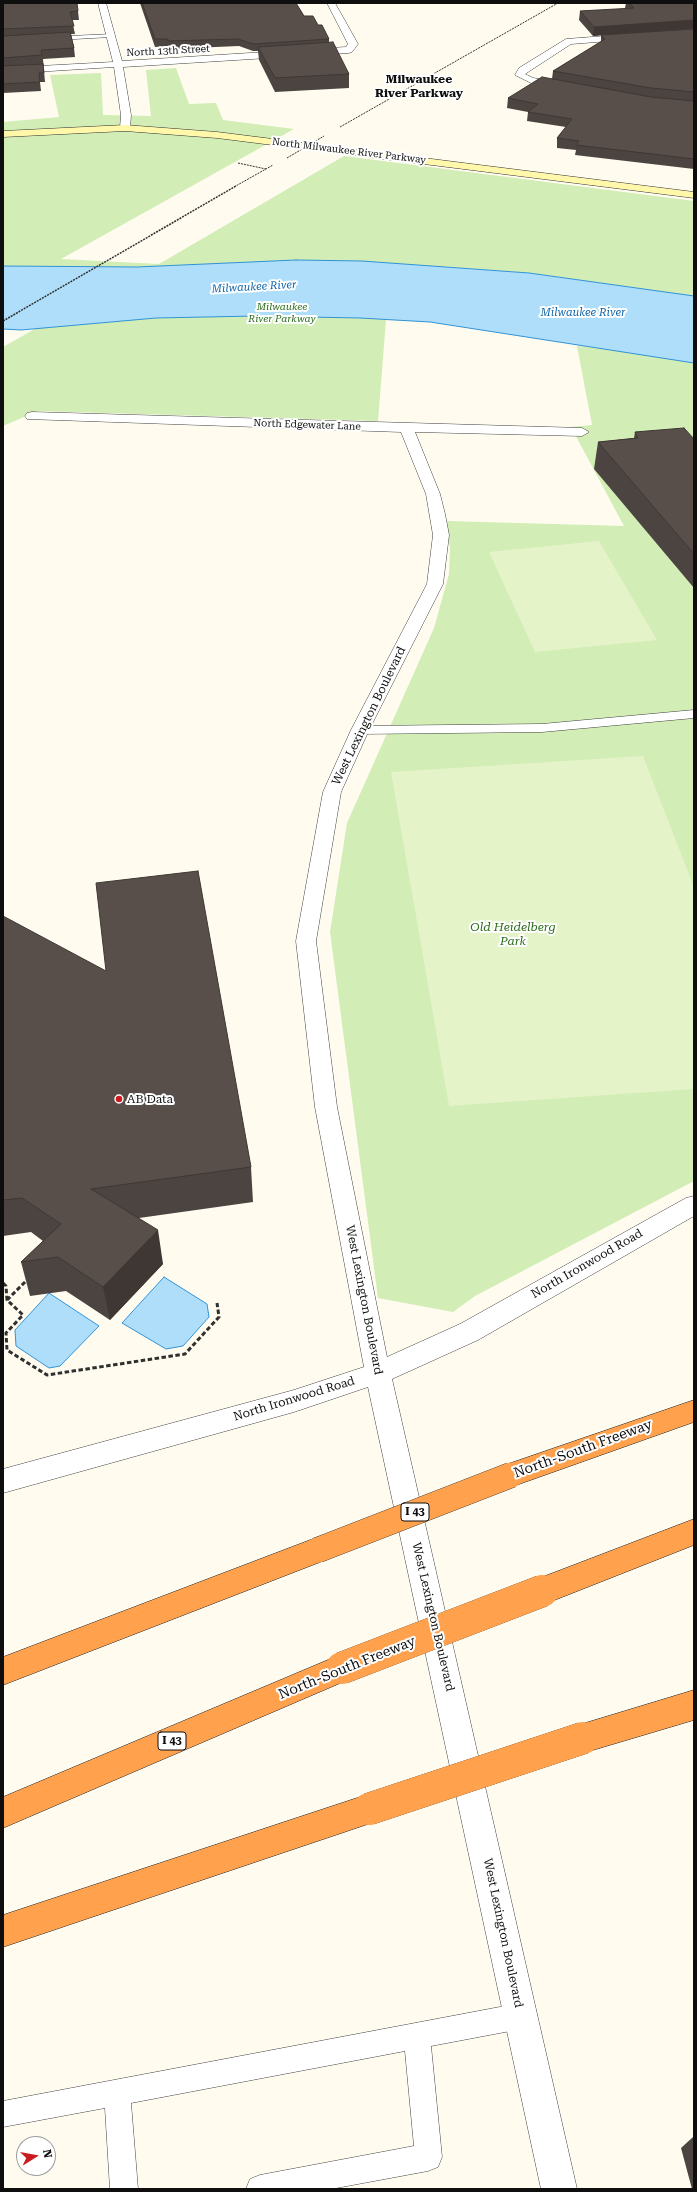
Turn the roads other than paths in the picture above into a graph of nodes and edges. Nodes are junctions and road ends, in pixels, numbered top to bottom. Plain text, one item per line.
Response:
1 (102, 3) edge
2 (331, 3) edge
3 (111, 35) junction
4 (642, 36) edge
5 (3, 41) edge
6 (118, 64) junction
7 (3, 71) edge
8 (576, 88) edge
9 (125, 128) junction
10 (3, 134) edge
11 (694, 196) edge
12 (32, 416) dead end
13 (406, 428) junction
14 (582, 432) dead end
15 (694, 714) edge
16 (360, 730) junction
17 (694, 1205) edge
18 (378, 1373) junction
19 (694, 1398) edge
20 (694, 1411) edge
21 (615, 1437) junction
22 (3, 1481) edge
23 (694, 1532) edge
24 (3, 1671) edge
25 (694, 1705) edge
26 (3, 1813) edge
27 (3, 1931) edge
28 (521, 2016) junction
29 (417, 2035) junction
30 (117, 2093) junction
31 (3, 2114) edge
32 (124, 2189) edge
33 (260, 2189) edge
34 (559, 2189) edge

1 - 3 street
2 - 6 street, North 13th Street
3 - 5 lane
3 - 6 street
4 - 8 street
6 - 7 street, North 13th Street
6 - 9 street
9 - 10 street, North Milwaukee River Parkway
9 - 11 street, North Milwaukee River Parkway
12 - 13 street, North Edgewater Lane
13 - 14 street, North Edgewater Lane
13 - 16 street, West Lexington Boulevard
15 - 16 lane
16 - 18 street, West Lexington Boulevard
17 - 18 street, North Ironwood Road
18 - 22 street, North Ironwood Road
18 - 28 street, West Lexington Boulevard
19 - 21 highway
20 - 21 highway, North-South Freeway / I 43
21 - 24 highway, North-South Freeway / I 43, bridge
23 - 26 highway, North-South Freeway / I 43, bridge
25 - 27 highway, bridge
28 - 29 lane
28 - 34 street, West Lexington Boulevard
29 - 30 lane
29 - 33 lane
30 - 31 lane
30 - 32 lane

